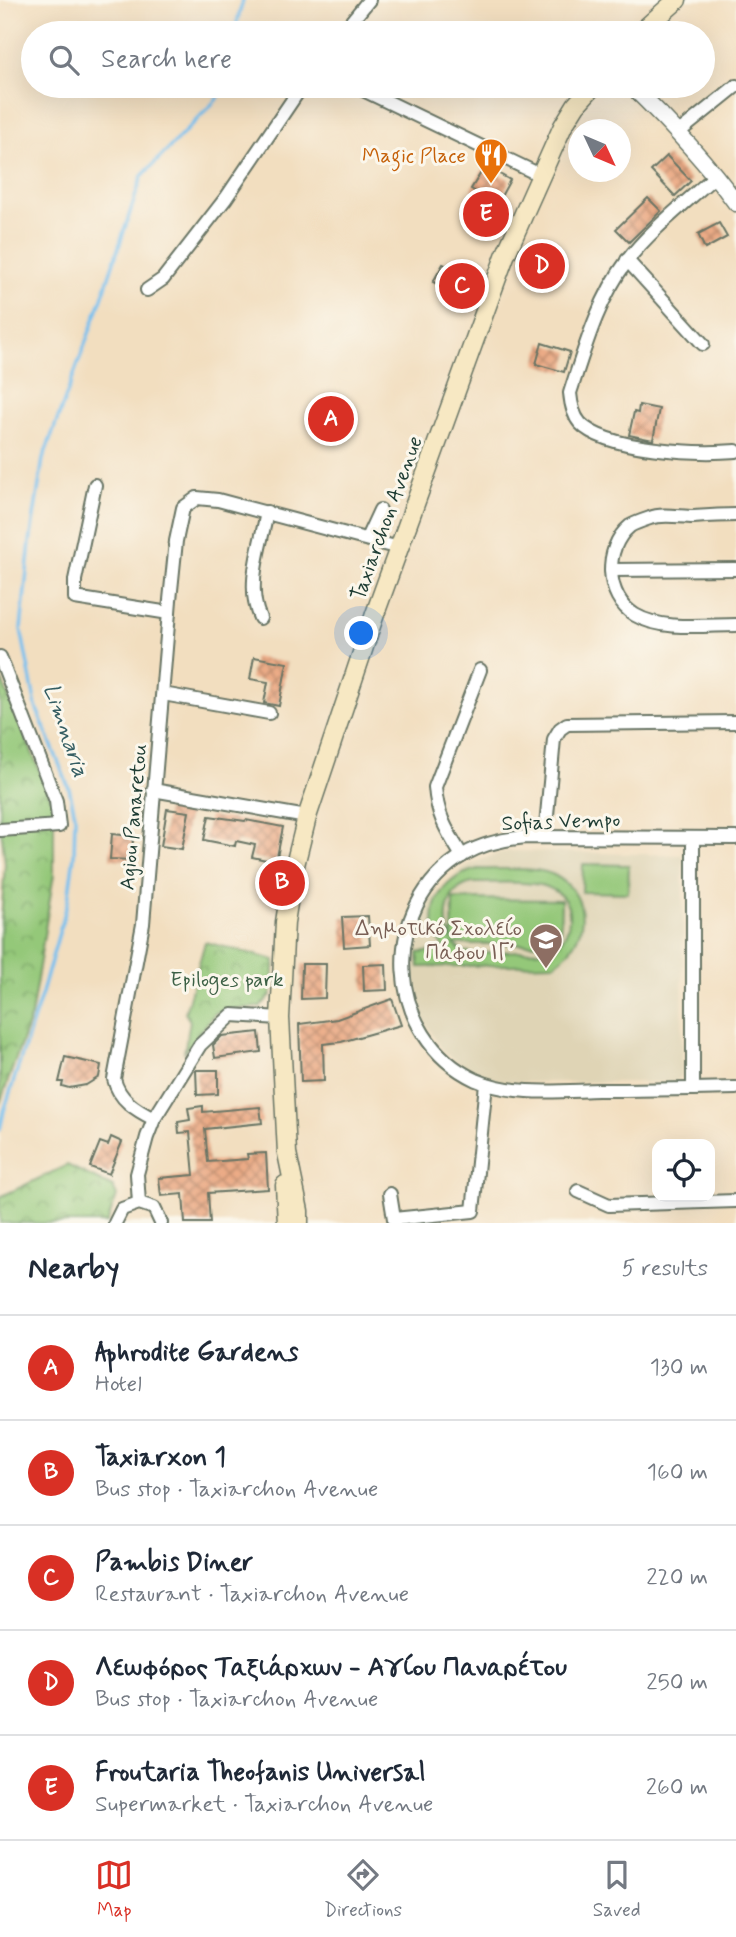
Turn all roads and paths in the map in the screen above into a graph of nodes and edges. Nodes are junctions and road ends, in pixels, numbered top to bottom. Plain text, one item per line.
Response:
1 (369, 0) edge
2 (676, 0) edge
3 (352, 21) edge
4 (653, 21) edge
5 (736, 86) edge
6 (294, 98) edge
7 (380, 98) edge
8 (582, 98) edge
9 (644, 98) edge
10 (679, 132) junction
11 (540, 175) junction
12 (716, 175) junction
13 (736, 204) edge
14 (627, 260) junction
15 (147, 289) dead end
16 (703, 344) dead end
17 (736, 451) edge
18 (95, 485) dead end
19 (380, 510) dead end
20 (267, 512) junction
21 (736, 515) edge
22 (367, 538) junction
23 (399, 548) junction
24 (736, 569) edge
25 (611, 570) junction
26 (169, 613) junction
27 (260, 618) dead end
28 (736, 625) edge
29 (0, 657) edge
30 (480, 670) dead end
31 (163, 694) junction
32 (269, 713) dead end
33 (736, 722) edge
34 (153, 790) junction
35 (307, 817) junction
36 (0, 830) edge
37 (545, 837) junction
38 (736, 838) edge
39 (693, 839) junction
40 (462, 856) junction
41 (280, 1018) junction
42 (486, 1084) junction
43 (736, 1088) edge
44 (692, 1089) junction
45 (154, 1119) junction
46 (287, 1153) junction
47 (578, 1191) dead end
48 (390, 1194) dead end
49 (736, 1201) edge
50 (139, 1203) junction
51 (115, 1223) edge
52 (161, 1223) edge
53 (287, 1223) edge
54 (299, 1223) edge

1 - 3 street
2 - 4 main road
5 - 10 street
6 - 15 street
7 - 11 street
8 - 11 main road, Taxiarchon Avenue
9 - 10 street
10 - 12 street
11 - 23 main road, Taxiarchon Avenue
12 - 13 street
12 - 14 street
14 - 16 street
14 - 17 street
18 - 26 street
19 - 22 street
20 - 22 street
20 - 26 street, Agiou Panaretou
20 - 27 street
21 - 25 street
22 - 23 street
23 - 35 main road, Taxiarchon Avenue
24 - 25 street
25 - 28 street
26 - 31 street, Agiou Panaretou
29 - 36 street
30 - 40 street
31 - 32 street
31 - 34 street, Agiou Panaretou
33 - 37 street
34 - 35 street
34 - 45 street, Agiou Panaretou
35 - 41 main road, Taxiarchon Avenue
37 - 39 street, Sofias Vempo
37 - 40 street, Sofias Vempo
38 - 39 street, Sofias Vempo
39 - 44 street
40 - 42 street, Sofias Vempo
41 - 45 street
41 - 46 main road, Taxiarchon Avenue
42 - 44 street, Sofias Vempo
42 - 48 street
43 - 44 street, Sofias Vempo
45 - 50 street
46 - 53 main road, Taxiarchon Avenue
46 - 54 main road, Taxiarchon Avenue
47 - 49 street
50 - 51 street
50 - 52 street

